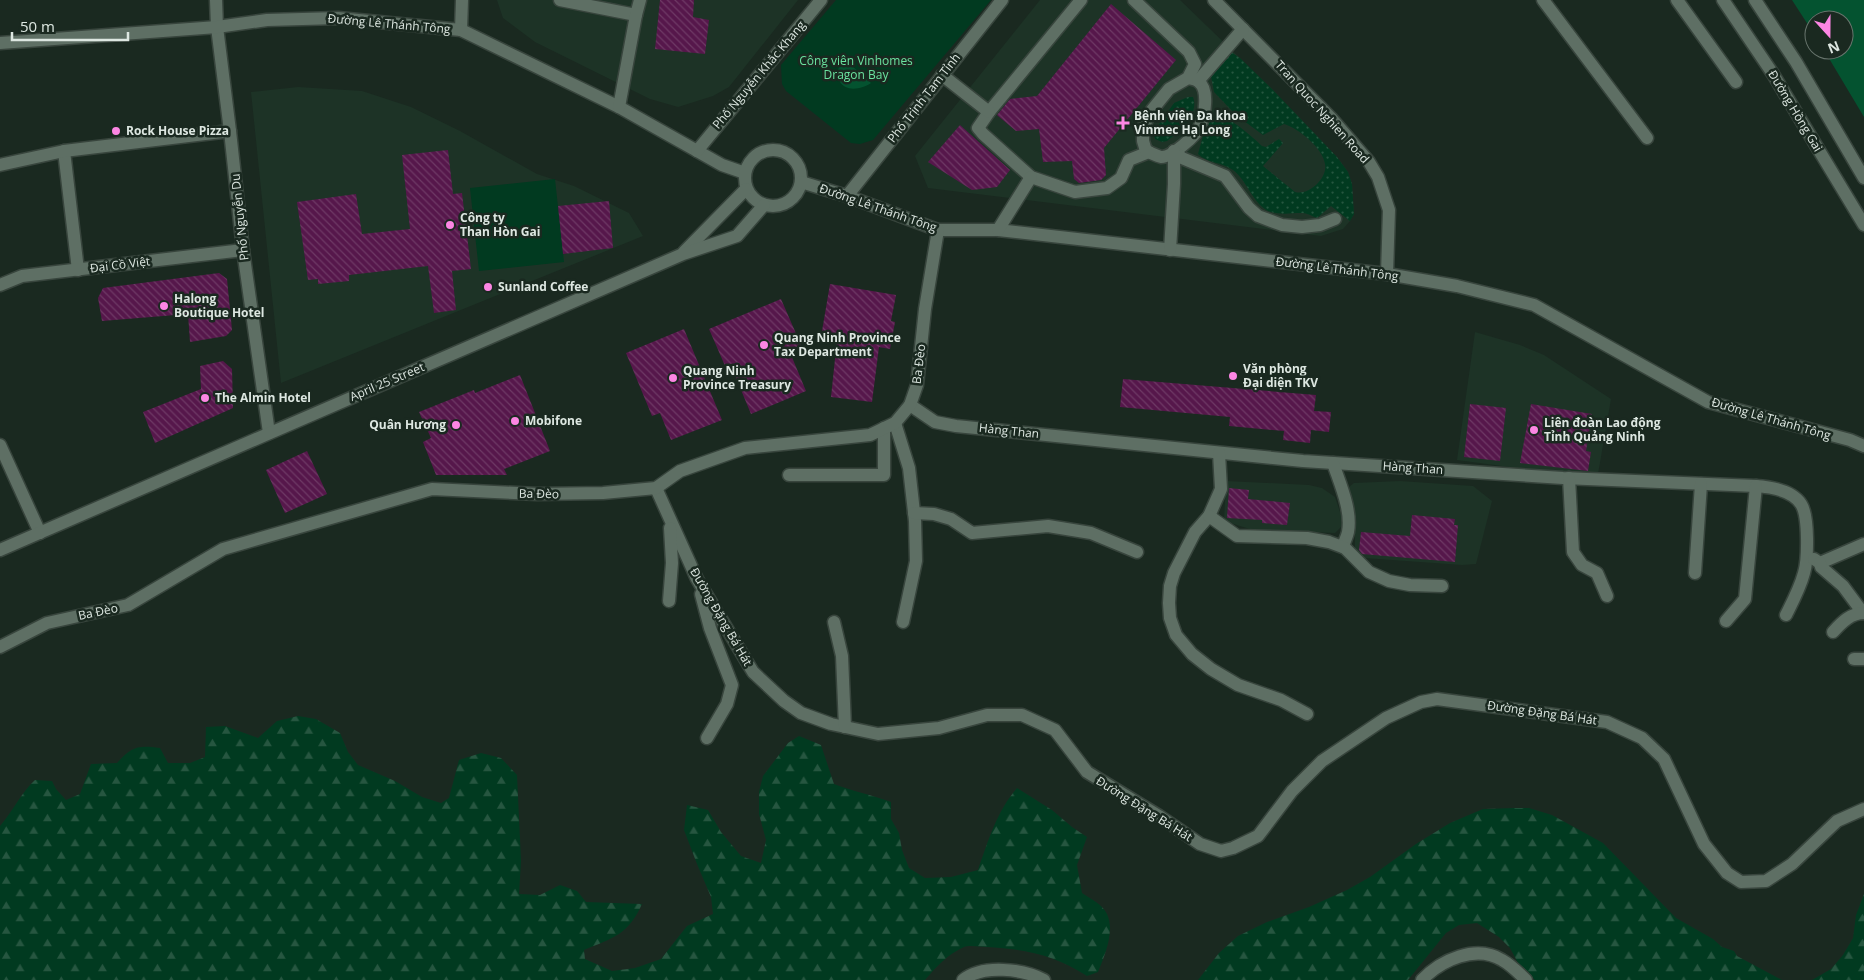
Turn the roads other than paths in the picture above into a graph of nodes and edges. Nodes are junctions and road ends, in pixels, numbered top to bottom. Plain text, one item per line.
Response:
1 (216, 0) edge
2 (462, 0) edge
3 (560, 0) edge
4 (640, 0) edge
5 (821, 0) edge
6 (1002, 0) edge
7 (1080, 0) edge
8 (1134, 0) edge
9 (1214, 0) edge
10 (1543, 0) edge
11 (1677, 0) edge
12 (1755, 0) edge
13 (1726, 1) edge
14 (612, 5) edge
15 (636, 15) junction
16 (217, 27) junction
17 (1243, 28) junction
18 (461, 30) junction
19 (0, 42) edge
20 (942, 76) junction
21 (1193, 79) junction
22 (1736, 82) dead end
23 (619, 107) junction
24 (989, 112) junction
25 (230, 131) junction
26 (1647, 138) dead end
27 (64, 151) junction
28 (697, 151) junction
29 (1174, 151) junction
30 (1149, 152) junction
31 (0, 165) edge
32 (745, 173) junction
33 (1031, 177) junction
34 (1864, 178) edge
35 (801, 182) junction
36 (746, 189) junction
37 (847, 196) junction
38 (764, 205) junction
39 (1335, 219) dead end
40 (1864, 225) edge
41 (938, 230) junction
42 (998, 230) junction
43 (243, 250) junction
44 (1170, 250) junction
45 (683, 254) junction
46 (78, 270) junction
47 (1387, 274) junction
48 (0, 285) edge
49 (910, 405) junction
50 (890, 426) junction
51 (269, 433) junction
52 (1864, 436) edge
53 (1850, 440) junction
54 (0, 445) edge
55 (1864, 446) edge
56 (1219, 452) junction
57 (1333, 463) junction
58 (789, 474) dead end
59 (1569, 478) junction
60 (1701, 484) junction
61 (1756, 486) junction
62 (656, 488) junction
63 (914, 513) junction
64 (1209, 516) junction
65 (670, 520) junction
66 (40, 533) junction
67 (1864, 544) edge
68 (1343, 547) junction
69 (0, 550) edge
70 (1136, 552) dead end
71 (1806, 553) junction
72 (1820, 563) junction
73 (1695, 573) dead end
74 (697, 579) junction
75 (1442, 586) dead end
76 (1607, 596) dead end
77 (669, 601) dead end
78 (1864, 613) edge
79 (1786, 615) dead end
80 (1726, 621) dead end
81 (834, 622) dead end
82 (903, 622) dead end
83 (1833, 632) dead end
84 (0, 647) edge
85 (1307, 714) dead end
86 (845, 727) junction
87 (707, 738) dead end
88 (1864, 809) edge
89 (963, 980) edge
90 (1044, 980) edge
91 (1422, 980) edge
92 (1526, 980) edge

1 - 16 street, Phố Nguyễn Du
2 - 18 street
3 - 14 street
4 - 15 street
5 - 28 street, Phố Nguyễn Khắc Khang
6 - 20 street, Phố Trịnh Tam Tỉnh
7 - 24 street
8 - 21 street
9 - 17 street, Tran Quoc Nghien Road
10 - 26 street
11 - 22 street
12 - 34 street, Đường Hồng Gai
13 - 40 street, Đường Hồng Gai
14 - 15 street
15 - 23 street
16 - 18 street, Đường Lê Thánh Tông
16 - 19 street, Đường Lê Thánh Tông
16 - 25 street, Phố Nguyễn Du
17 - 21 street
17 - 47 street, Tran Quoc Nghien Road
18 - 23 street, Đường Lê Thánh Tông
20 - 24 street
20 - 37 street, Phố Trịnh Tam Tỉnh
21 - 29 street
21 - 30 street
23 - 28 street, Đường Lê Thánh Tông
24 - 33 street
25 - 27 street
25 - 43 street, Phố Nguyễn Du
27 - 31 street
27 - 46 street
28 - 32 street, Đường Lê Thánh Tông
29 - 30 street
29 - 39 street
29 - 44 street
30 - 33 street
32 - 35 street
32 - 36 street
33 - 42 street
35 - 37 street, Đường Lê Thánh Tông
35 - 38 street
36 - 38 street
36 - 45 street
37 - 41 street, Đường Lê Thánh Tông
38 - 45 street, April 25 Street
41 - 42 street, Đường Lê Thánh Tông
41 - 49 street, Ba Đèo
42 - 44 street, Đường Lê Thánh Tông
43 - 46 street, Đại Cồ Việt
43 - 51 street, Phố Nguyễn Du
44 - 47 street, Đường Lê Thánh Tông
45 - 51 street, April 25 Street
46 - 48 street, Đại Cồ Việt
47 - 53 street, Đường Lê Thánh Tông
49 - 50 street, Ba Đèo
49 - 56 street, Hàng Than
50 - 58 street
50 - 62 street, Ba Đèo
50 - 63 street
51 - 66 street, April 25 Street
52 - 53 street
53 - 55 street, Đường Lê Thánh Tông
54 - 66 street
56 - 57 street, Hàng Than
56 - 64 street
57 - 59 street, Hàng Than
57 - 68 street
59 - 60 street, Hàng Than
59 - 76 street
60 - 61 street, Hàng Than
60 - 73 street
61 - 71 street, Hàng Than
61 - 80 street
62 - 65 street, Đường Đặng Bá Hát
62 - 84 street, Ba Đèo
63 - 70 street
63 - 82 street
64 - 68 street
64 - 85 street
65 - 74 street, Đường Đặng Bá Hát
65 - 77 street
66 - 69 street, April 25 Street
67 - 72 street
68 - 75 street
71 - 72 street
71 - 79 street, Hàng Than
72 - 78 street
74 - 86 street, Đường Đặng Bá Hát
74 - 87 street
78 - 83 street
81 - 86 street
86 - 88 street, Đường Đặng Bá Hát
89 - 90 street
91 - 92 street

